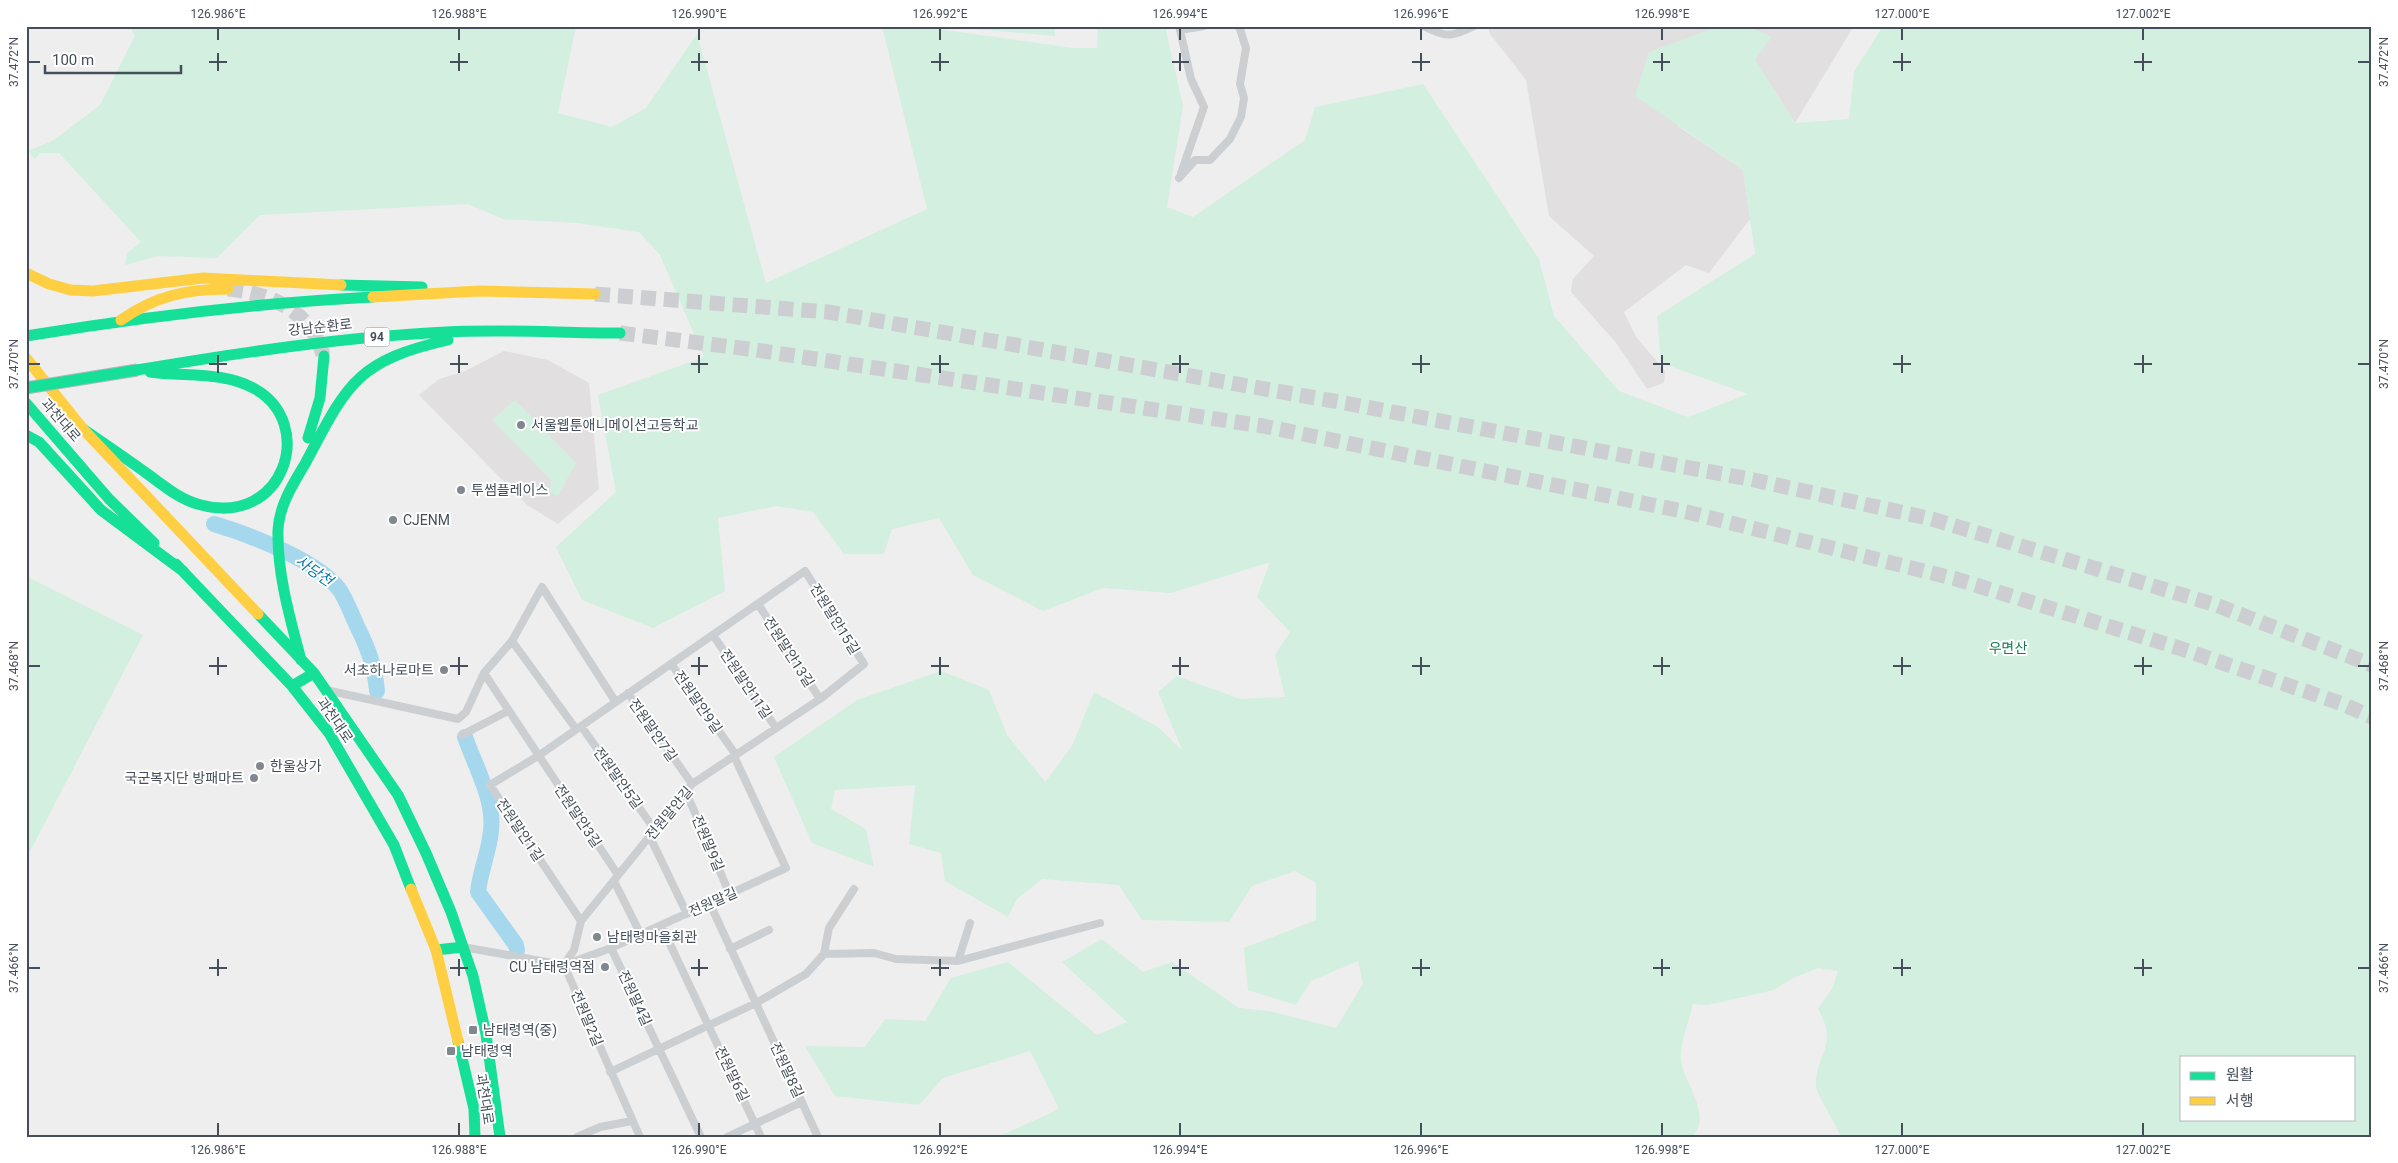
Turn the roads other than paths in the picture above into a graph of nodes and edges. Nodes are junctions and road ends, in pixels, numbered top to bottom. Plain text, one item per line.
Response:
1 (1204, 26) edge
2 (1239, 26) edge
3 (1422, 26) edge
4 (1474, 26) edge
5 (1180, 28) edge
6 (26, 273) edge
7 (228, 289) tunnel mouth
8 (479, 291) junction
9 (595, 294) tunnel mouth
10 (122, 320) junction
11 (489, 333) junction
12 (620, 333) tunnel mouth
13 (26, 336) edge
14 (324, 356) tunnel mouth
15 (26, 358) edge
16 (137, 370) junction
17 (26, 388) edge
18 (26, 403) edge
19 (83, 429) junction
20 (26, 435) edge
21 (284, 503) junction
22 (183, 571) junction
23 (542, 587) joint
24 (758, 604) junction
25 (713, 635) junction
26 (512, 641) junction
27 (301, 660) junction
28 (672, 664) junction
29 (864, 664) joint
30 (314, 673) junction
31 (484, 673) junction
32 (292, 686) junction
33 (326, 690) junction
34 (628, 694) junction
35 (820, 699) junction
36 (615, 701) junction
37 (508, 710) junction
38 (578, 728) junction
39 (776, 728) junction
40 (462, 735) dead end
41 (538, 756) junction
42 (735, 756) junction
43 (692, 784) junction
44 (686, 792) junction
45 (655, 830) junction
46 (650, 837) junction
47 (616, 878) junction
48 (854, 889) dead end
49 (730, 895) junction
50 (710, 904) junction
51 (687, 914) junction
52 (581, 921) junction
53 (970, 924) dead end
54 (1100, 924) dead end
55 (661, 925) junction
56 (769, 930) dead end
57 (642, 935) junction
58 (463, 948) junction
59 (611, 948) junction
60 (730, 949) junction
61 (436, 950) junction
62 (824, 954) junction
63 (958, 961) junction
64 (564, 965) junction
65 (756, 1003) junction
66 (708, 1026) junction
67 (659, 1049) junction
68 (610, 1072) junction
69 (802, 1102) junction
70 (632, 1122) junction
71 (755, 1124) junction
72 (475, 1137) edge
73 (500, 1137) edge
74 (577, 1137) edge
75 (640, 1137) edge
76 (700, 1137) edge
77 (727, 1137) edge
78 (761, 1137) edge
79 (818, 1137) edge

1 - 5 street
2 - 5 street
3 - 4 street
6 - 8 main road
7 - 10 main road
8 - 9 main road, 강남순환로
8 - 10 main road, 강남순환로
10 - 13 main road, 강남순환로
11 - 12 main road, 강남순환로 / 94
11 - 16 main road, 강남순환로 / 94
11 - 21 main road
14 - 21 main road
15 - 19 main road, 과천대로
16 - 17 main road, 강남순환로 / 94, bridge
16 - 19 main road
18 - 22 main road, 과천대로
19 - 27 main road, 과천대로
20 - 22 main road
21 - 27 main road
22 - 32 main road, 과천대로
23 - 26 street, 과천대로
23 - 36 street, 전원말안7길
24 - 25 street, 전원말안11길
24 - 29 street, 전원말안15길
24 - 35 street, 전원말안13길
25 - 28 street, 전원말안9길
25 - 39 street, 전원말안11길
26 - 31 street, 과천대로
26 - 38 street, 전원말안5길
27 - 30 main road, 과천대로
28 - 34 street, 전원말안7길
28 - 42 street, 전원말안9길
29 - 35 street, 전원말안길
30 - 32 main road
30 - 33 main road, 과천대로
31 - 33 street, 과천대로
31 - 37 street, 전원말안3길
32 - 61 main road, 과천대로
33 - 58 main road, 과천대로
34 - 36 street
34 - 43 street, 전원말안7길
35 - 39 street, 전원말안길
36 - 38 street
37 - 40 street
37 - 41 street, 전원말안3길
38 - 41 street
38 - 45 street, 전원말안5길
39 - 42 street, 전원말안길
41 - 47 street, 전원말안3길
41 - 52 street, 전원말안1길
42 - 43 street, 전원말안길
42 - 49 street, 전원말길
43 - 44 street, 전원말안길
44 - 45 street, 전원말안길
44 - 49 street, 전원말9길
45 - 46 street, 전원말안길
46 - 47 street, 전원말안길
46 - 51 street
47 - 52 street, 전원말안길
47 - 57 street, 전원말안3길
48 - 62 street
49 - 50 street, 전원말길
50 - 51 street, 전원말길
50 - 60 street, 전원말8길
51 - 55 street, 전원말길
52 - 64 street, 전원말안길
53 - 63 street
54 - 63 street
55 - 57 street, 전원말길
55 - 66 street, 전원말6길
56 - 60 street
57 - 59 street, 전원말길
58 - 61 main road
58 - 64 street, 전원말길
58 - 73 main road, 과천대로
59 - 64 street, 전원말길
59 - 67 street, 전원말4길
60 - 65 street, 전원말8길
61 - 72 main road, 과천대로
62 - 63 street
62 - 65 street
64 - 68 street, 전원말2길
65 - 66 street
65 - 69 street, 전원말8길
66 - 67 street
66 - 71 street, 전원말6길
67 - 68 street
67 - 76 street, 전원말4길
68 - 70 street, 전원말2길
69 - 71 street
69 - 79 street, 전원말8길
70 - 74 street
70 - 75 street, 전원말2길
71 - 77 street
71 - 78 street, 전원말6길

